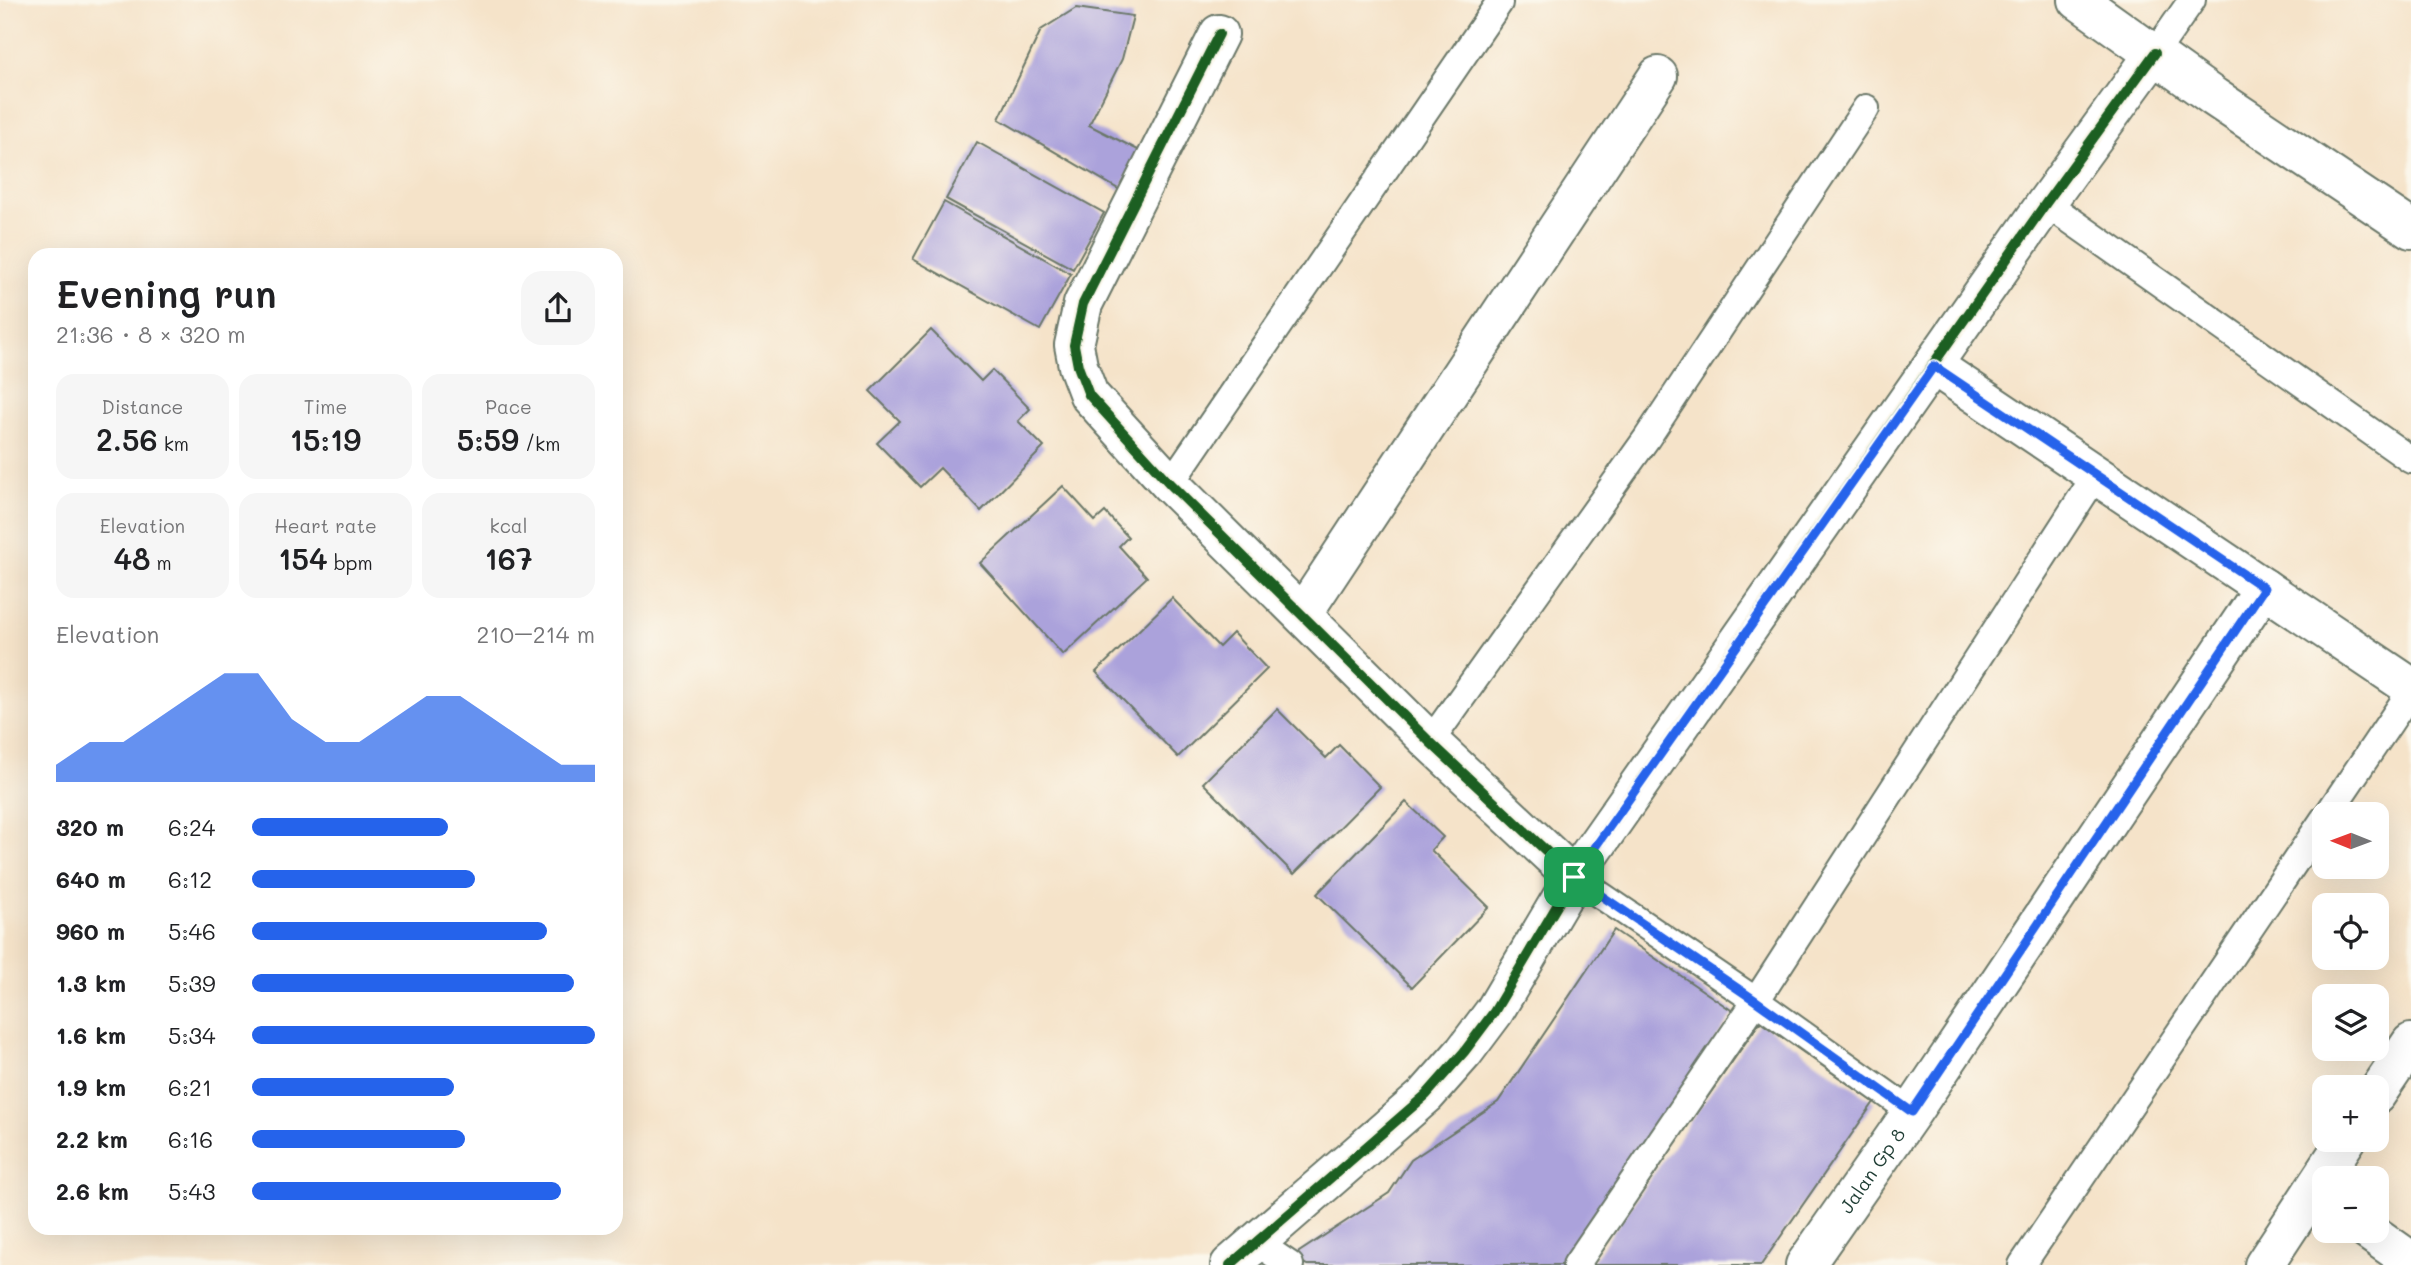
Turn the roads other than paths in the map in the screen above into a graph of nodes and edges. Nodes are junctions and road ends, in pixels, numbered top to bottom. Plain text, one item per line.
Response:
1 (2078, 0) edge
2 (2192, 0) edge
3 (1499, 3) dead end
4 (1219, 34) dead end
5 (2155, 53) junction
6 (1658, 76) dead end
7 (1866, 108) dead end
8 (2046, 203) junction
9 (2411, 229) edge
10 (1934, 366) junction
11 (2411, 460) edge
12 (2096, 475) junction
13 (1170, 484) junction
14 (2264, 588) junction
15 (1303, 613) junction
16 (2411, 689) edge
17 (1430, 742) junction
18 (2336, 802) edge
19 (2312, 838) edge
20 (1574, 877) junction
21 (1756, 1001) junction
22 (2411, 1043) edge
23 (2389, 1076) edge
24 (1912, 1112) junction
25 (2312, 1204) edge
26 (2385, 1243) edge
27 (1243, 1254) edge
28 (2411, 1261) edge
29 (1290, 1265) edge
30 (1576, 1265) edge
31 (1805, 1265) edge
32 (2022, 1265) edge
33 (2264, 1265) edge

1 - 5 street
2 - 5 lane
3 - 13 lane
4 - 13 street
5 - 8 street
5 - 9 street
6 - 15 street
7 - 17 lane
8 - 10 street
8 - 11 lane
10 - 12 street
10 - 20 street
12 - 14 street
12 - 21 lane
13 - 15 street
14 - 16 street
14 - 24 street, Jalan Gp 8
15 - 17 street
16 - 18 lane
17 - 20 street
19 - 32 lane
20 - 21 lane
20 - 27 street
21 - 24 lane
21 - 30 lane
22 - 23 street
24 - 31 street, Jalan Gp 8
25 - 33 street
26 - 28 street
27 - 29 lane

